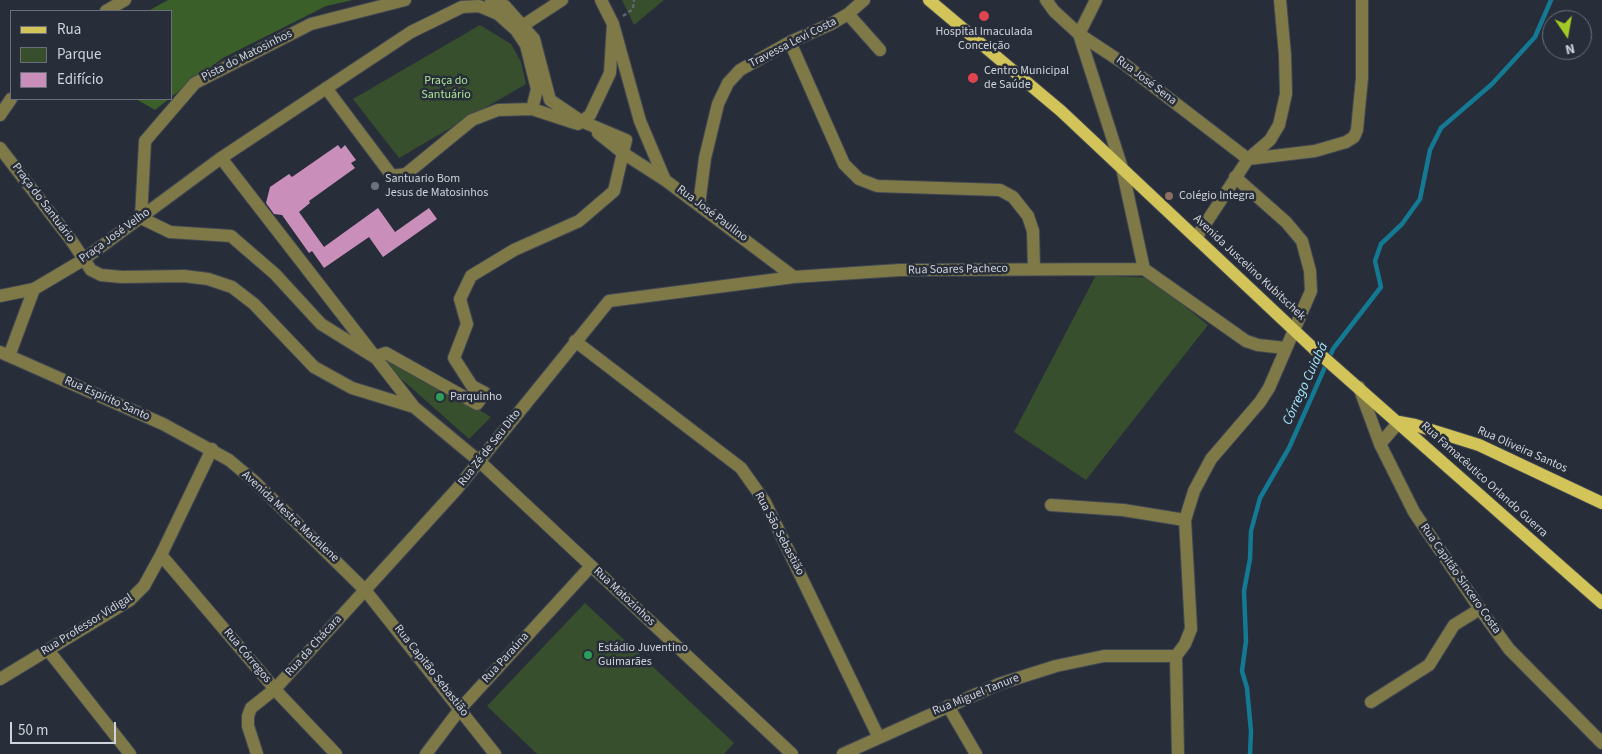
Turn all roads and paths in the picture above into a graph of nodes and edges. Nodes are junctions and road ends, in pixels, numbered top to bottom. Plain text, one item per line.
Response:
1 (125, 0) edge
2 (406, 0) edge
3 (491, 0) edge
4 (562, 0) edge
5 (600, 0) edge
6 (634, 0) edge
7 (864, 0) edge
8 (929, 0) edge
9 (1046, 0) edge
10 (1280, 0) edge
11 (1362, 0) edge
12 (1100, 1) edge
13 (108, 10) edge
14 (848, 14) junction
15 (613, 24) junction
16 (520, 28) junction
17 (1080, 34) junction
18 (790, 42) junction
19 (880, 50) dead end
20 (326, 88) junction
21 (10, 100) edge
22 (532, 109) junction
23 (0, 115) edge
24 (579, 122) junction
25 (0, 148) edge
26 (623, 153) junction
27 (221, 158) junction
28 (1248, 159) junction
29 (1122, 168) junction
30 (1235, 178) junction
31 (665, 180) junction
32 (698, 205) junction
33 (141, 218) junction
34 (1196, 238) junction
35 (83, 260) junction
36 (1034, 268) junction
37 (1144, 269) junction
38 (794, 277) junction
39 (34, 289) junction
40 (0, 296) edge
41 (609, 300) joint
42 (1294, 330) junction
43 (575, 341) junction
44 (1286, 348) junction
45 (4, 354) edge
46 (374, 357) junction
47 (1348, 378) joint
48 (1359, 387) junction
49 (414, 407) junction
50 (1399, 422) junction
51 (1380, 444) junction
52 (212, 449) junction
53 (479, 462) junction
54 (1602, 503) edge
55 (1051, 505) dead end
56 (1185, 520) junction
57 (161, 555) junction
58 (590, 566) junction
59 (365, 590) junction
60 (1602, 603) edge
61 (1480, 609) junction
62 (48, 650) junction
63 (1176, 656) junction
64 (0, 679) edge
65 (275, 689) junction
66 (1371, 702) dead end
67 (948, 706) junction
68 (460, 709) junction
69 (878, 736) junction
70 (1602, 743) edge
71 (130, 754) edge
72 (257, 754) edge
73 (336, 754) edge
74 (426, 754) edge
75 (495, 754) edge
76 (792, 754) edge
77 (843, 754) edge
78 (976, 754) edge
79 (1178, 754) edge

1 - 13 street
2 - 33 street, Pista do Matosinhos
3 - 16 street
4 - 16 street
5 - 15 street
6 - 15 path
7 - 14 street, Travessa Levi Costa
8 - 29 main road, Avenida Juscelino Kubitschek
9 - 17 street, Rua José Sena
10 - 28 street
11 - 28 street
12 - 17 street
14 - 18 street, Travessa Levi Costa
14 - 19 street
15 - 24 street
15 - 31 street, Rua José Paulino
16 - 20 street
16 - 22 street
16 - 24 street
17 - 28 street, Rua José Sena
17 - 29 street
18 - 32 street, Travessa Levi Costa
18 - 36 street
20 - 22 street
20 - 27 street, Praça José Velho
21 - 23 street
22 - 24 street
24 - 26 street
25 - 35 street, Praça do Santuário
26 - 31 street
26 - 46 street
27 - 33 street, Praça José Velho
27 - 46 street
28 - 30 street
29 - 34 main road, Avenida Juscelino Kubitschek
29 - 37 street
30 - 34 street
30 - 42 street
31 - 32 street, Rua José Paulino
32 - 38 street, Rua José Paulino
33 - 35 street, Praça José Velho
33 - 46 street
34 - 42 main road, Avenida Juscelino Kubitschek
35 - 39 street, Praça José Velho
35 - 49 street
36 - 37 street, Rua Soares Pacheco
36 - 38 street, Rua Soares Pacheco
37 - 44 street
38 - 41 street, Rua Soares Pacheco
39 - 40 street, Praça José Velho
39 - 45 street
41 - 43 street, Rua Zé de Seu Dito
42 - 44 street
42 - 47 main road, Avenida Juscelino Kubitschek
43 - 53 street, Rua Zé de Seu Dito
43 - 69 street, Rua São Sebastião
44 - 56 street
45 - 52 street, Rua Espírito Santo
46 - 49 street
47 - 48 main road, Rua Famacêutico Orlando Guerra
48 - 50 main road, Rua Famacêutico Orlando Guerra
48 - 51 street, Rua Capitão Sincero Costa
49 - 53 street, Rua Matozinhos
50 - 51 street
50 - 54 main road, Rua Oliveira Santos
50 - 60 main road, Rua Famacêutico Orlando Guerra
51 - 61 street, Rua Capitão Sincero Costa
52 - 57 street, Rua Professor Vidigal
52 - 59 street, Avenida Mestre Madalene
53 - 58 street, Rua Matozinhos
53 - 59 street, Rua Zé de Seu Dito
55 - 56 street
56 - 63 street
57 - 62 street, Rua Professor Vidigal
57 - 65 street, Rua Córregos
58 - 68 street, Rua Paraúna
58 - 76 street, Rua Matozinhos
59 - 65 street, Rua da Chácara
59 - 68 street, Rua Capitão Sebastião
61 - 66 street
61 - 70 street, Rua Capitão Sincero Costa
62 - 64 street, Rua Professor Vidigal
62 - 71 street
63 - 67 street, Rua Miguel Tanure
63 - 79 street
65 - 72 street, Rua da Chácara
65 - 73 street, Rua Córregos
67 - 69 street, Rua Miguel Tanure
67 - 78 street
68 - 74 street, Rua Paraúna
68 - 75 street, Rua Capitão Sebastião
69 - 77 street, Rua Miguel Tanure

